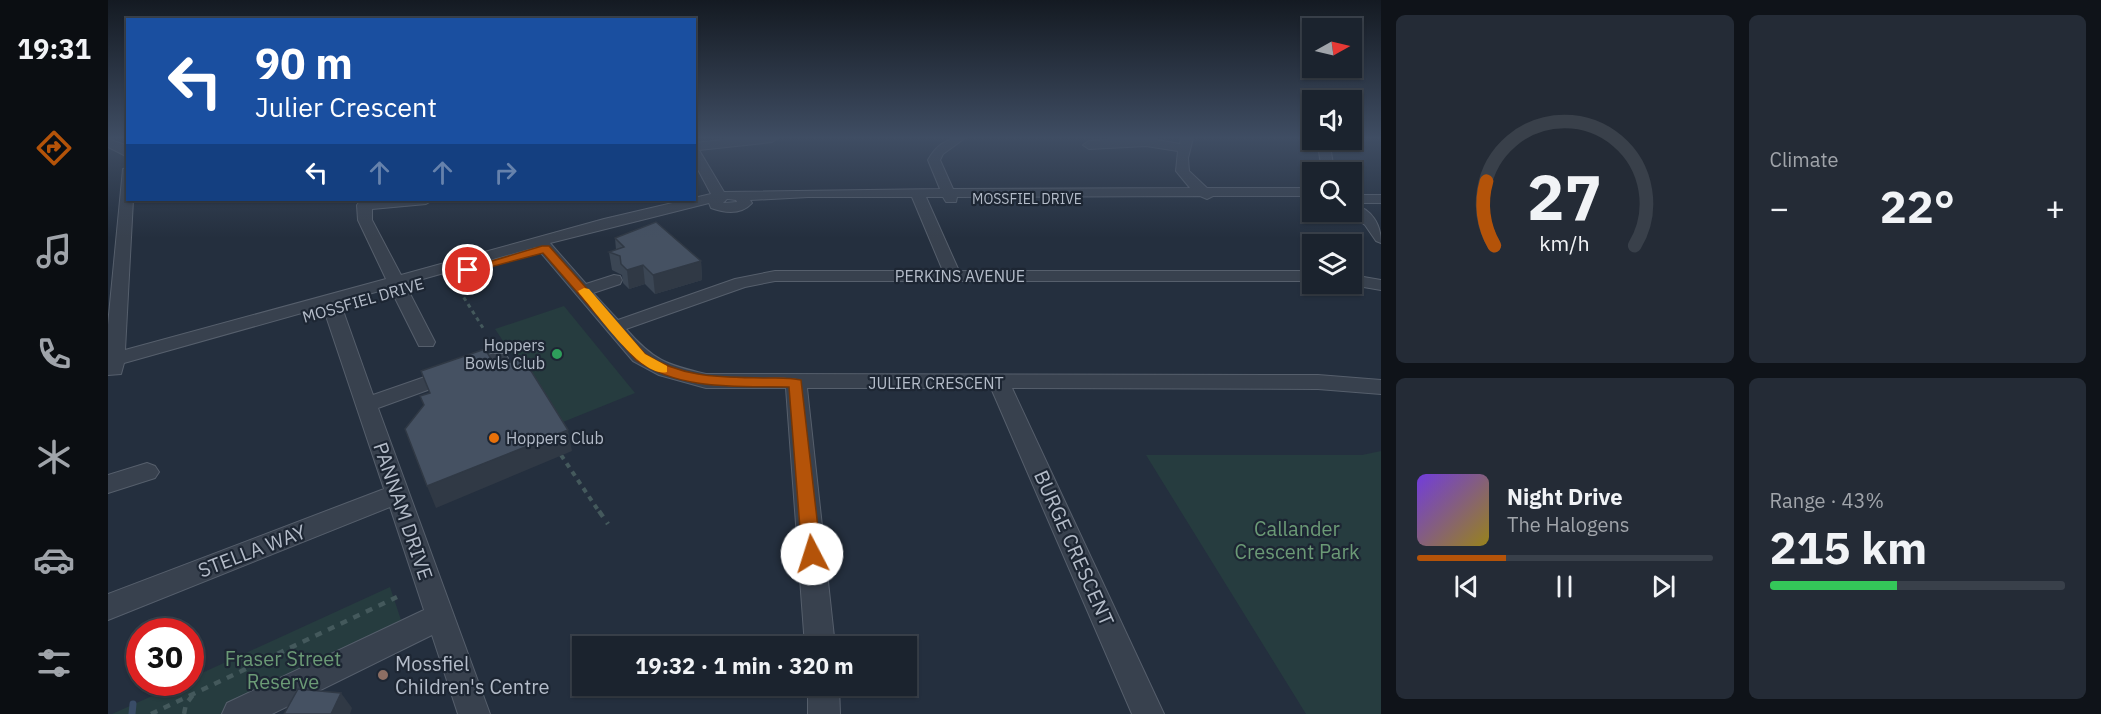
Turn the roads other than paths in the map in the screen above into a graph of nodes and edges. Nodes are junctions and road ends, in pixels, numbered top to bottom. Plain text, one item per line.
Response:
1 (707, 171) edge
2 (939, 171) edge
3 (1182, 171) edge
4 (712, 179) junction
5 (1302, 192) edge
6 (126, 195) edge
7 (918, 196) junction
8 (950, 196) junction
9 (1207, 196) junction
10 (739, 199) junction
11 (1302, 199) edge
12 (396, 201) edge
13 (720, 201) junction
14 (366, 202) edge
15 (1362, 215) edge
16 (1381, 238) edge
17 (543, 245) junction
18 (953, 276) junction
19 (1302, 276) edge
20 (614, 280) dead end
21 (1362, 282) edge
22 (399, 285) junction
23 (1381, 285) edge
24 (584, 290) junction
25 (331, 304) junction
26 (615, 327) junction
27 (426, 342) dead end
28 (498, 358) dead end
29 (111, 366) edge
30 (796, 383) junction
31 (999, 383) junction
32 (1381, 387) edge
33 (366, 405) junction
34 (147, 472) dead end
35 (108, 484) edge
36 (397, 494) junction
37 (108, 608) edge
38 (441, 616) junction
39 (819, 636) edge
40 (824, 696) edge
41 (238, 714) edge
42 (474, 714) edge
43 (824, 714) edge
44 (1148, 714) edge

1 - 4 street
2 - 8 street
3 - 9 street
4 - 10 street
4 - 13 street
5 - 9 street, MOSSFIEL DRIVE
6 - 29 street
7 - 8 street, MOSSFIEL DRIVE
7 - 10 street, MOSSFIEL DRIVE
7 - 18 street
8 - 9 street, MOSSFIEL DRIVE
9 - 11 street, MOSSFIEL DRIVE
10 - 13 street, MOSSFIEL DRIVE
12 - 14 street
13 - 17 street, MOSSFIEL DRIVE
13 - 17 street, MOSSFIEL DRIVE
14 - 22 street
15 - 16 street
17 - 22 street, MOSSFIEL DRIVE
17 - 22 street, MOSSFIEL DRIVE
17 - 24 street, JULIER CRESCENT
18 - 19 street, PERKINS AVENUE
18 - 26 street, PERKINS AVENUE
20 - 24 street
21 - 23 street
22 - 25 street, MOSSFIEL DRIVE
22 - 27 street
24 - 26 street, JULIER CRESCENT
25 - 29 street, MOSSFIEL DRIVE
25 - 33 street, PANNAM DRIVE
26 - 30 street, JULIER CRESCENT
28 - 33 street
30 - 31 street, JULIER CRESCENT
30 - 39 street
31 - 32 street, JULIER CRESCENT
31 - 44 street, BURGE CRESCENT
33 - 36 street, PANNAM DRIVE
34 - 35 street
36 - 37 street, STELLA WAY
36 - 38 street, PANNAM DRIVE
38 - 41 street
38 - 42 street, PANNAM DRIVE
40 - 43 street

